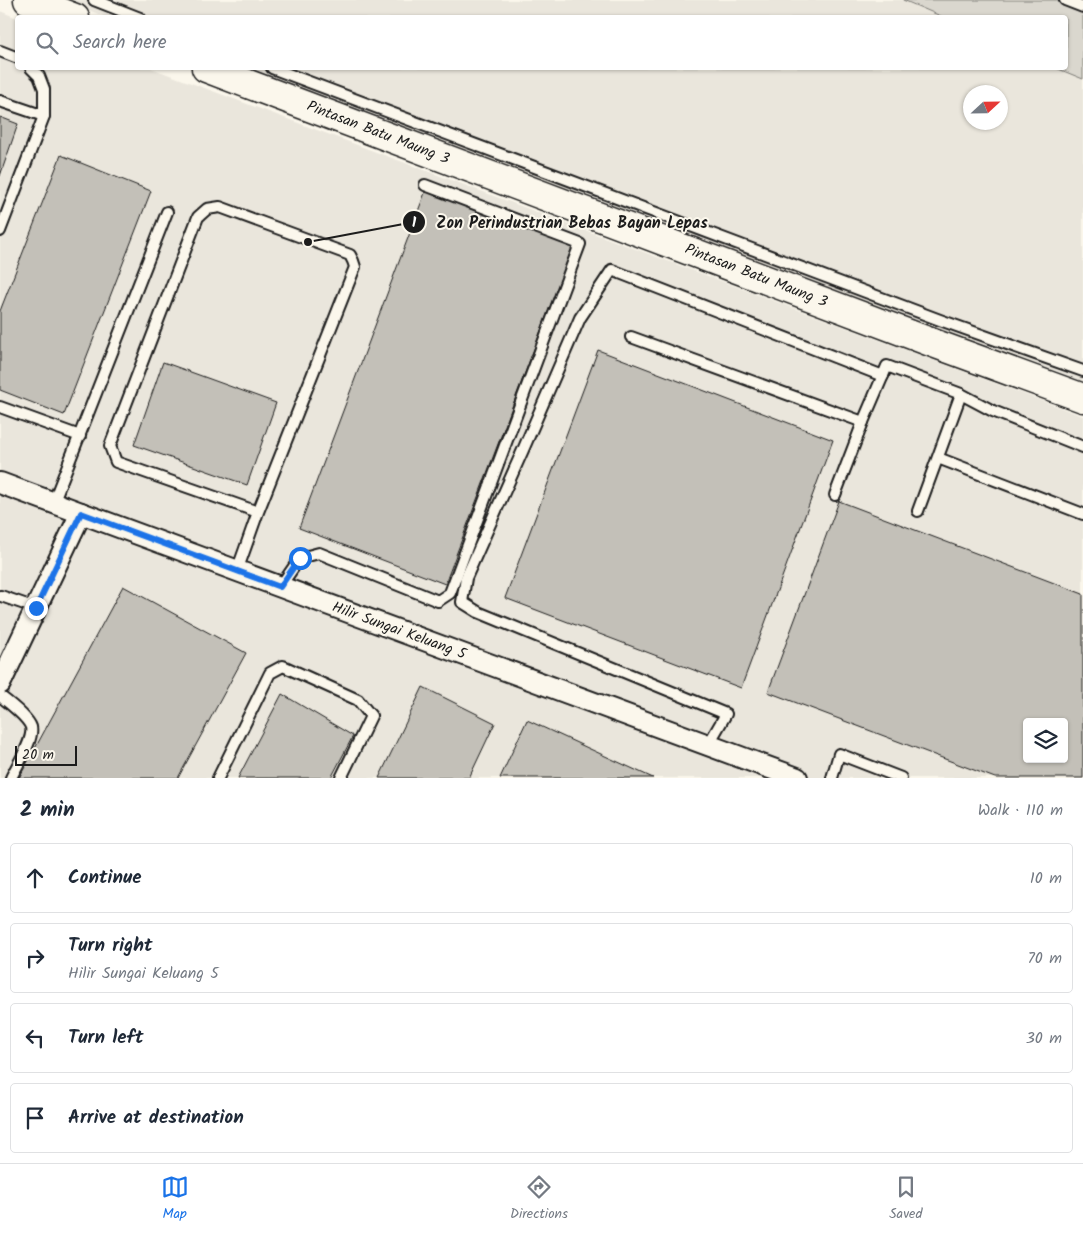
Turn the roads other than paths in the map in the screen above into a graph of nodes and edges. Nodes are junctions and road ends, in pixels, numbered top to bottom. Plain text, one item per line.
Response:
1 (28, 0) edge
2 (94, 0) edge
3 (1065, 0) edge
4 (1083, 7) edge
5 (66, 15) edge
6 (132, 15) edge
7 (0, 51) edge
8 (15, 57) edge
9 (33, 70) edge
10 (211, 70) edge
11 (277, 70) edge
12 (0, 101) edge
13 (44, 116) junction
14 (425, 185) dead end
15 (167, 212) dead end
16 (0, 231) edge
17 (631, 337) dead end
18 (1083, 371) edge
19 (883, 376) junction
20 (961, 394) junction
21 (1083, 398) edge
22 (0, 407) edge
23 (863, 422) junction
24 (80, 436) junction
25 (1083, 447) edge
26 (938, 458) junction
27 (0, 483) edge
28 (834, 495) dead end
29 (53, 503) junction
30 (258, 512) junction
31 (918, 512) dead end
32 (81, 513) junction
33 (1083, 514) edge
34 (237, 571) junction
35 (280, 587) junction
36 (0, 596) edge
37 (36, 608) junction
38 (0, 684) edge
39 (0, 696) edge
40 (708, 745) junction
41 (11, 778) edge
42 (218, 778) edge
43 (341, 778) edge
44 (797, 778) edge
45 (832, 778) edge
46 (901, 778) edge

1 - 5 street
2 - 6 lane
3 - 4 lane
7 - 8 lane
9 - 13 lane
10 - 21 street, Pintasan Batu Maung 3
11 - 18 lane
12 - 13 lane
13 - 16 lane
14 - 35 lane
15 - 24 lane
17 - 23 lane
19 - 20 lane
19 - 23 lane
19 - 40 lane
20 - 25 lane
20 - 26 lane
22 - 24 lane
23 - 28 lane
24 - 29 lane
26 - 31 lane
26 - 33 lane
27 - 29 street, Hilir Sungai Keluang 5
29 - 32 street, Hilir Sungai Keluang 5
30 - 30 lane
30 - 34 lane
32 - 34 street, Hilir Sungai Keluang 5
32 - 37 street
34 - 35 street, Hilir Sungai Keluang 5
35 - 40 street, Hilir Sungai Keluang 5
36 - 37 lane
37 - 38 street
39 - 41 lane
40 - 44 street, Hilir Sungai Keluang 5
42 - 43 lane
45 - 46 lane

